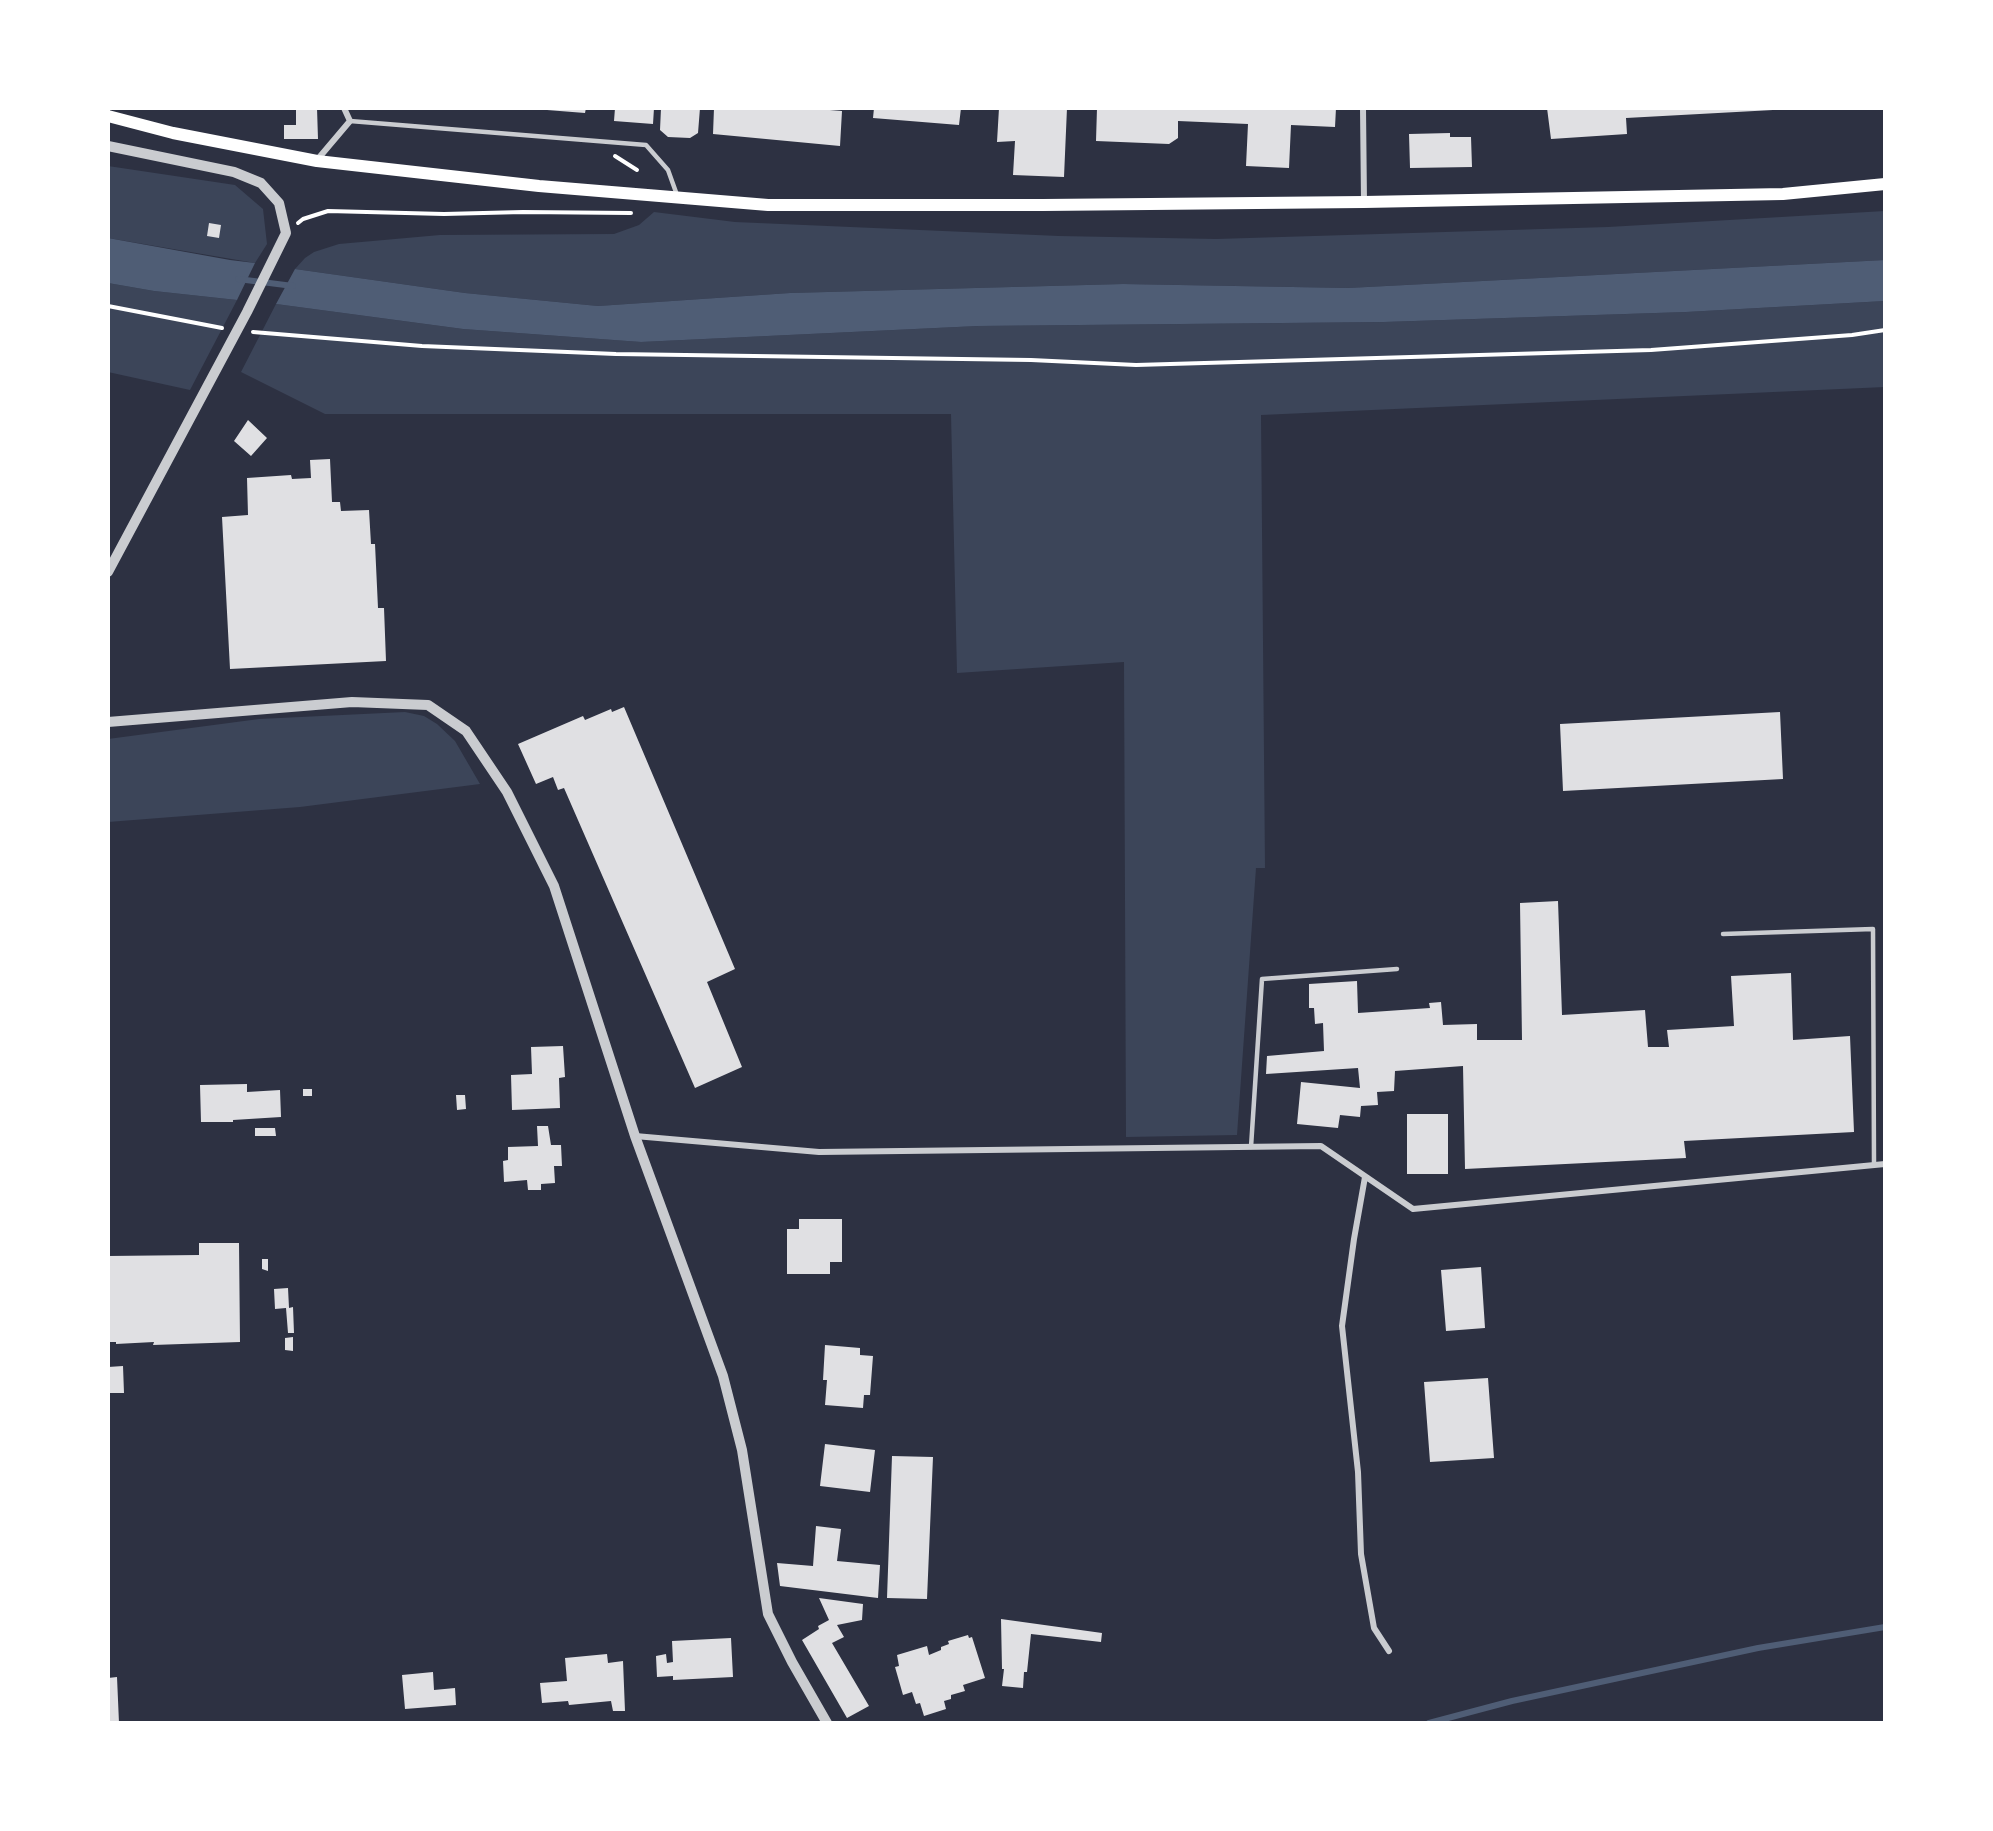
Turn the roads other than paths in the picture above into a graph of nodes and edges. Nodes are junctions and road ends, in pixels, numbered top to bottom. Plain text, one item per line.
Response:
1 (344, 108) edge
2 (1363, 108) edge
3 (108, 116) edge
4 (350, 121) junction
5 (108, 146) edge
6 (316, 160) junction
7 (1885, 184) edge
8 (677, 198) junction
9 (1364, 202) junction
10 (108, 572) edge
11 (108, 722) edge
12 (1723, 934) dead end
13 (1397, 969) dead end
14 (635, 1136) junction
15 (1251, 1147) junction
16 (1885, 1164) edge
17 (1874, 1165) junction
18 (1365, 1177) junction
19 (1389, 1651) dead end
20 (827, 1723) edge

1 - 4 street
2 - 9 street
3 - 6 main road
4 - 6 street
4 - 8 lane
5 - 10 street
6 - 8 main road
7 - 9 main road
8 - 9 main road
11 - 14 street
12 - 17 lane
13 - 15 lane
14 - 15 street
14 - 20 street
15 - 18 street
16 - 17 street
17 - 18 street
18 - 19 street

